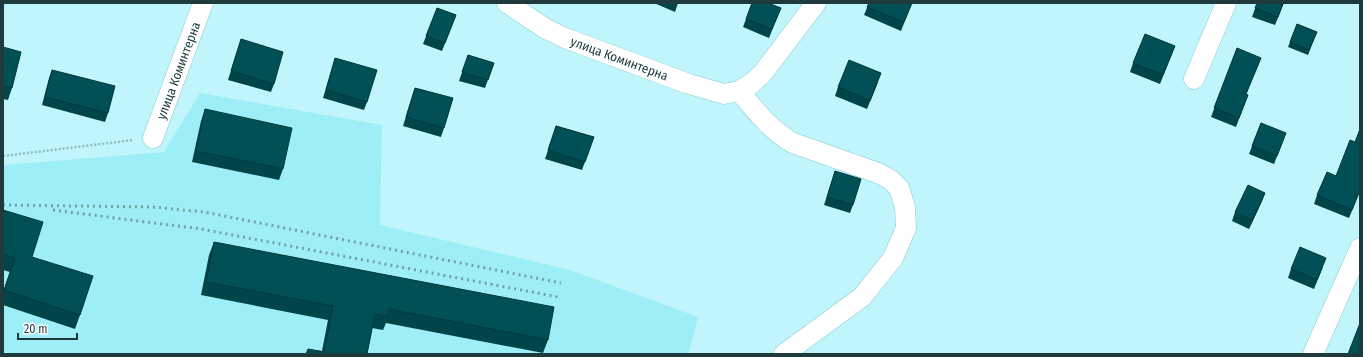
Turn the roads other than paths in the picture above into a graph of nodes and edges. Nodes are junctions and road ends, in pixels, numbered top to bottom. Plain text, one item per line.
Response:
1 (203, 3) edge
2 (507, 3) edge
3 (816, 3) edge
4 (1226, 3) edge
5 (1194, 79) dead end
6 (739, 91) junction
7 (153, 138) road end
8 (1360, 248) edge
9 (784, 354) edge
10 (1313, 354) edge

1 - 7 street, улица Коминтерна
2 - 6 street, улица Коминтерна
3 - 6 street
4 - 5 street
6 - 9 street
8 - 10 street

